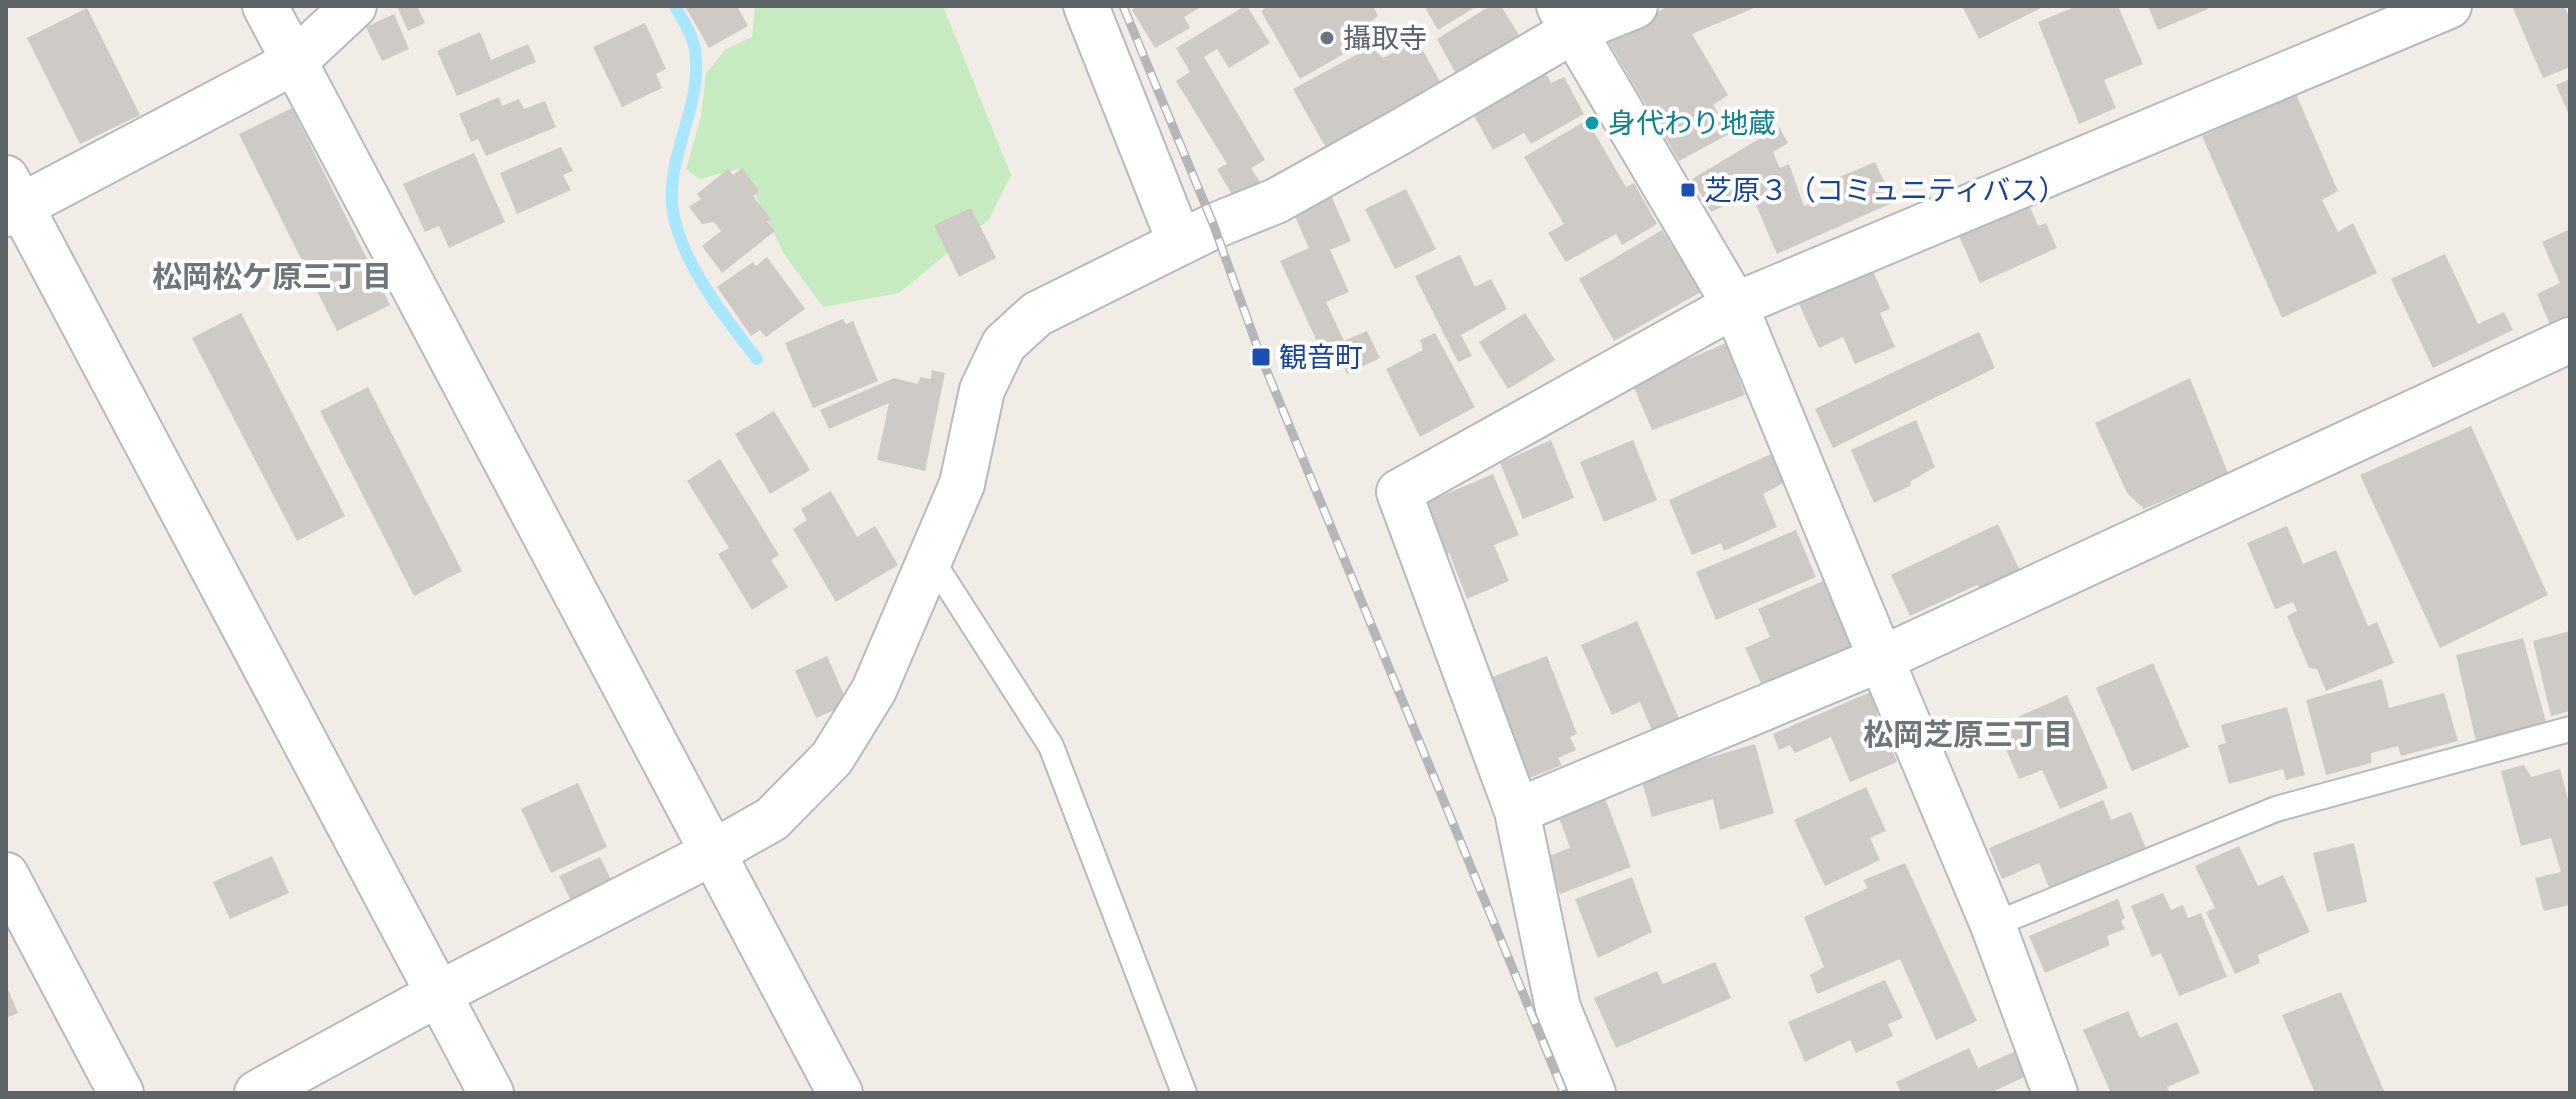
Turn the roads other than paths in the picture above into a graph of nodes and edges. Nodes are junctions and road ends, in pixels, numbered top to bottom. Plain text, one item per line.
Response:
1 (265, 6) edge
2 (354, 6) edge
3 (1086, 6) edge
4 (1635, 6) edge
5 (2449, 6) edge
6 (1566, 18) edge
7 (294, 62) junction
8 (11, 199) edge
9 (1180, 243) junction
10 (1735, 305) junction
11 (2570, 340) edge
12 (931, 559) junction
13 (1881, 659) junction
14 (2570, 729) edge
15 (1517, 811) junction
16 (712, 853) junction
17 (6, 875) edge
18 (1993, 925) junction
19 (438, 994) junction
20 (121, 1093) edge
21 (257, 1093) edge
22 (491, 1093) edge
23 (840, 1093) edge
24 (1184, 1093) edge
25 (1593, 1093) edge
26 (2055, 1093) edge

1 - 7 street
2 - 7 street
3 - 9 street
4 - 6 street
5 - 10 street
6 - 9 street
6 - 10 street
7 - 8 street
7 - 16 street
8 - 19 street
9 - 12 street
10 - 13 street
10 - 15 street
11 - 13 street
12 - 16 street
12 - 24 lane
13 - 15 street
13 - 18 street
14 - 18 lane
15 - 25 street
16 - 19 street
16 - 23 street
17 - 20 street
18 - 26 street
19 - 21 street
19 - 22 street

